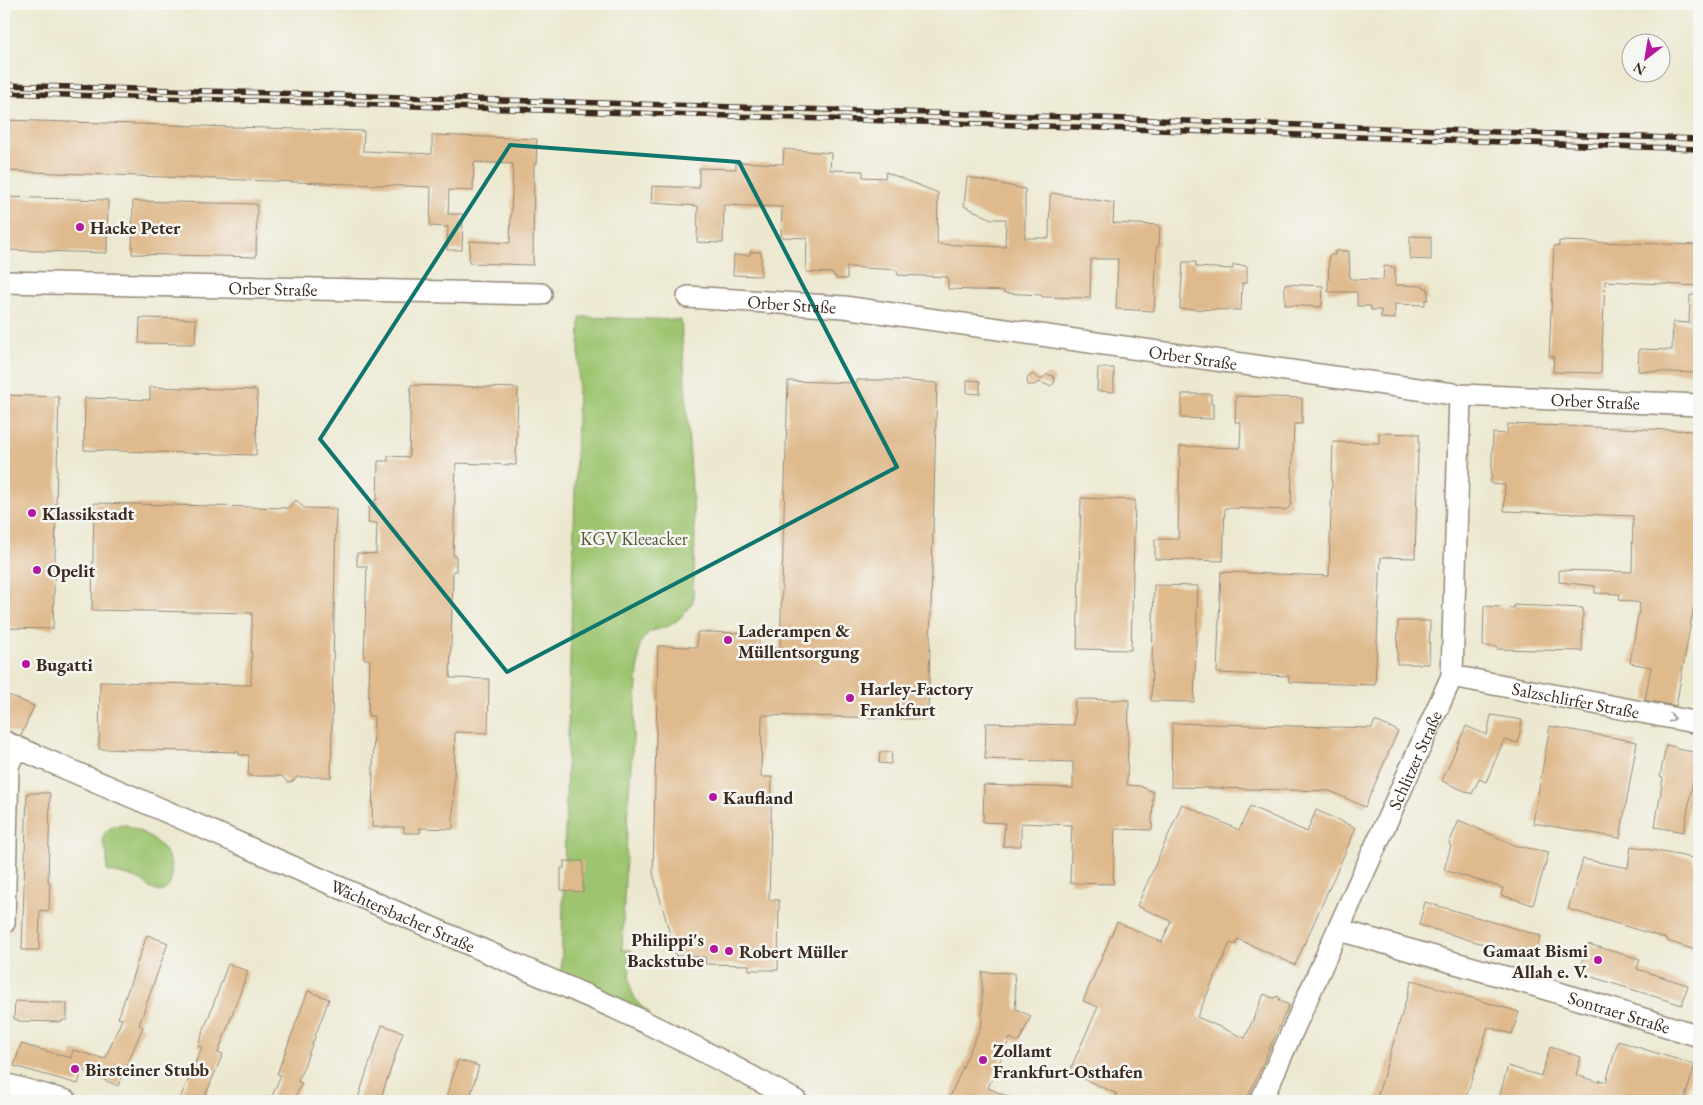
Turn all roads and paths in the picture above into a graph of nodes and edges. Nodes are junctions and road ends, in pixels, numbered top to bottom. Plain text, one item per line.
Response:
1 (4, 282) edge
2 (541, 294) dead end
3 (688, 297) dead end
4 (1460, 395) junction
5 (1699, 405) edge
6 (1452, 676) junction
7 (1699, 723) edge
8 (10, 745) edge
9 (4, 923) edge
10 (1339, 930) junction
11 (1699, 1036) edge
12 (4, 1084) edge
13 (66, 1101) edge
14 (796, 1101) edge
15 (1261, 1101) edge

1 - 2 street, Orber Straße
3 - 4 street, Orber Straße
4 - 5 street, Orber Straße
4 - 6 street, Schlitzer Straße
6 -> 7 street, Salzschlirfer Straße
6 - 10 street, Schlitzer Straße
8 - 9 street
8 - 14 street, Wächtersbacher Straße
10 - 11 street, Sontraer Straße
10 - 15 street, Schlitzer Straße
12 - 13 street

